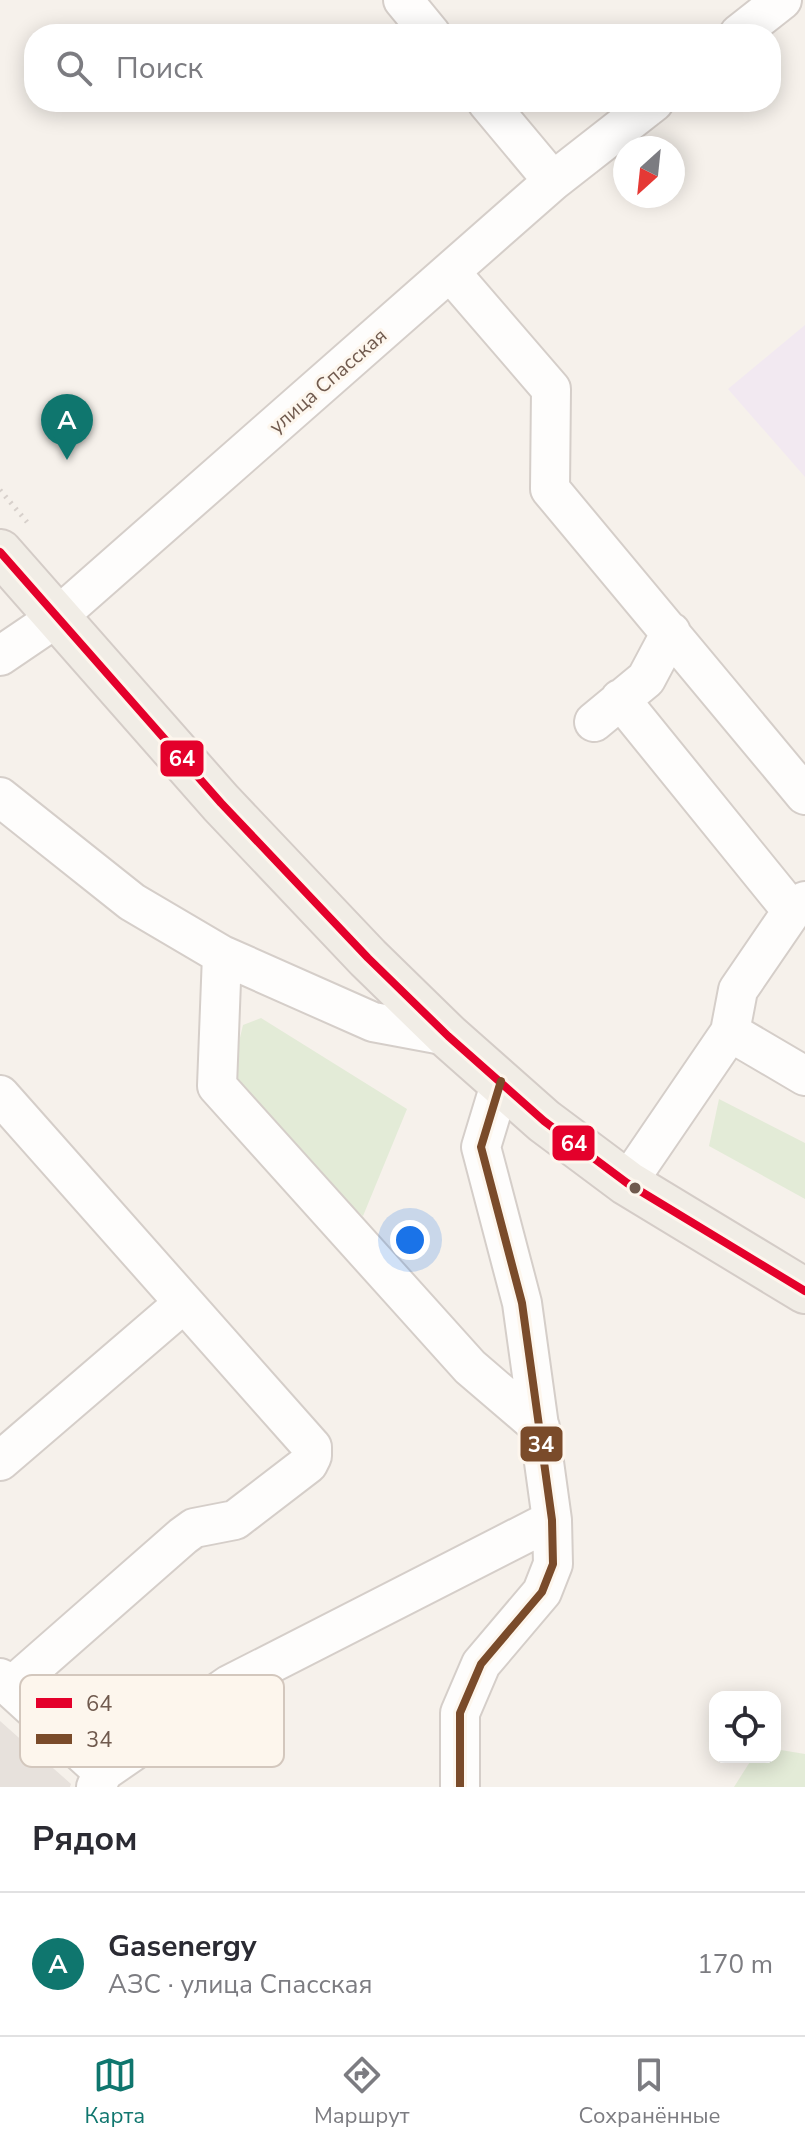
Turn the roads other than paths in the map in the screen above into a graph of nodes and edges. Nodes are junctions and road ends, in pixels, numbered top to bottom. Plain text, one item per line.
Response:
1 (403, 0) edge
2 (782, 0) edge
3 (423, 24) edge
4 (752, 24) edge
5 (495, 112) edge
6 (641, 112) edge
7 (553, 181) junction
8 (451, 273) junction
9 (0, 552) edge
10 (56, 618) junction
11 (671, 632) junction
12 (0, 656) edge
13 (805, 795) edge
14 (0, 797) edge
15 (798, 906) edge
16 (222, 955) junction
17 (730, 1032) junction
18 (448, 1036) junction
19 (805, 1076) edge
20 (501, 1081) junction
21 (0, 1095) edge
22 (627, 1183) junction
23 (805, 1291) edge
24 (184, 1303) junction
25 (540, 1427) junction
26 (0, 1461) edge
27 (552, 1520) junction
28 (249, 1675) edge
29 (6, 1682) edge
30 (20, 1697) edge
31 (118, 1767) edge
32 (100, 1780) edge
33 (460, 1787) edge

1 - 3 street
2 - 4 street
5 - 7 street
6 - 7 street, улица Спасская
7 - 8 street, улица Спасская
8 - 10 street, улица Спасская
8 - 11 street
9 - 10 main road
10 - 12 street, улица Спасская
10 - 18 main road
11 - 13 street
11 - 15 street
14 - 16 street
15 - 17 street
16 - 18 street
16 - 25 street
17 - 19 street
17 - 22 street
18 - 20 main road
20 - 22 main road
20 - 25 street
21 - 24 street
22 - 23 main road
24 - 26 street
24 - 29 street
25 - 27 street
27 - 28 street
27 - 33 street
29 - 30 street
31 - 32 street

